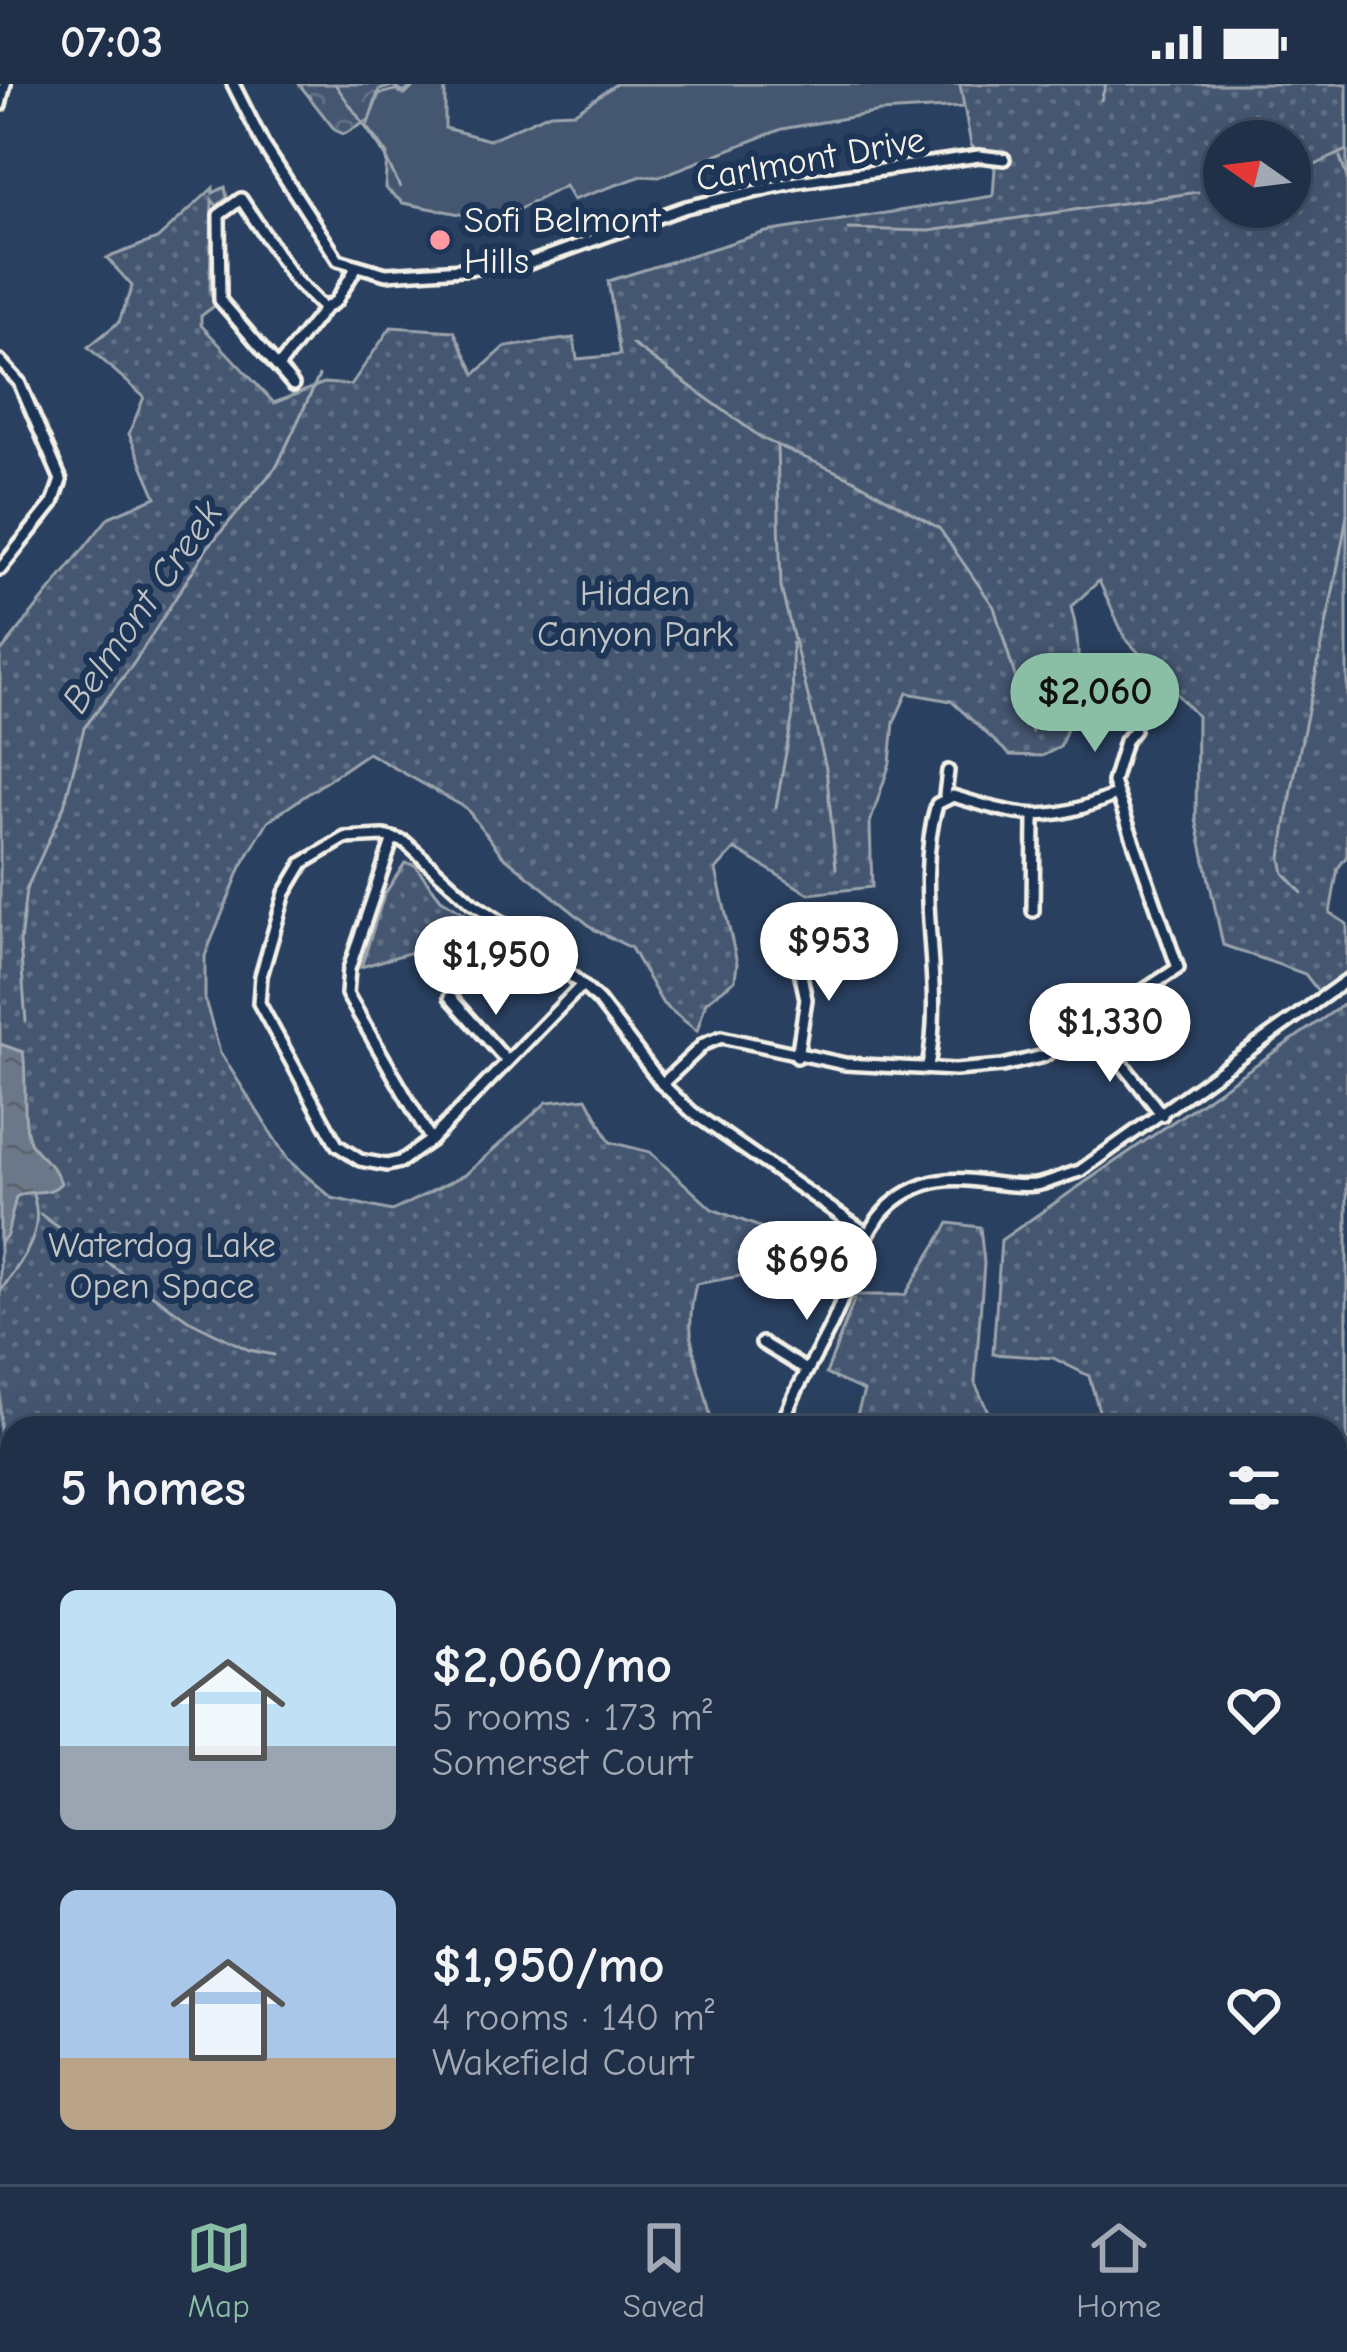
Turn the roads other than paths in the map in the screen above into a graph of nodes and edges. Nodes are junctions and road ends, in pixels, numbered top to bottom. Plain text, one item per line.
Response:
1 (5, 84) edge
2 (232, 84) edge
3 (0, 105) edge
4 (1004, 159) dead end
5 (232, 185) dead end
6 (242, 199) junction
7 (356, 268) junction
8 (324, 309) junction
9 (0, 361) edge
10 (278, 367) junction
11 (293, 385) dead end
12 (0, 568) edge
13 (1134, 730) dead end
14 (948, 771) dead end
15 (945, 795) junction
16 (1116, 795) junction
17 (1034, 818) junction
18 (393, 838) junction
19 (1033, 911) dead end
20 (796, 952) dead end
21 (1347, 980) edge
22 (582, 985) junction
23 (450, 997) dead end
24 (1094, 1027) junction
25 (796, 1057) junction
26 (507, 1061) junction
27 (928, 1066) junction
28 (662, 1084) junction
29 (1162, 1115) junction
30 (430, 1139) junction
31 (866, 1233) junction
32 (762, 1343) dead end
33 (805, 1369) junction
34 (786, 1416) edge

1 - 3 street
2 - 7 street
4 - 7 street, Carlmont Drive
5 - 6 street
6 - 8 street
6 - 10 street
7 - 8 street
8 - 10 street
9 - 12 street
10 - 11 street
13 - 16 street
14 - 15 street
15 - 17 street
15 - 27 street
16 - 17 street
16 - 24 street
17 - 19 street
18 - 22 street
18 - 30 street
18 - 30 street
20 - 25 street
21 - 29 street
22 - 26 street
22 - 28 street
23 - 26 street
24 - 27 street
24 - 29 street
25 - 27 street
25 - 28 street
26 - 30 street
28 - 31 street
29 - 31 street
31 - 33 street
32 - 33 street
33 - 34 street

